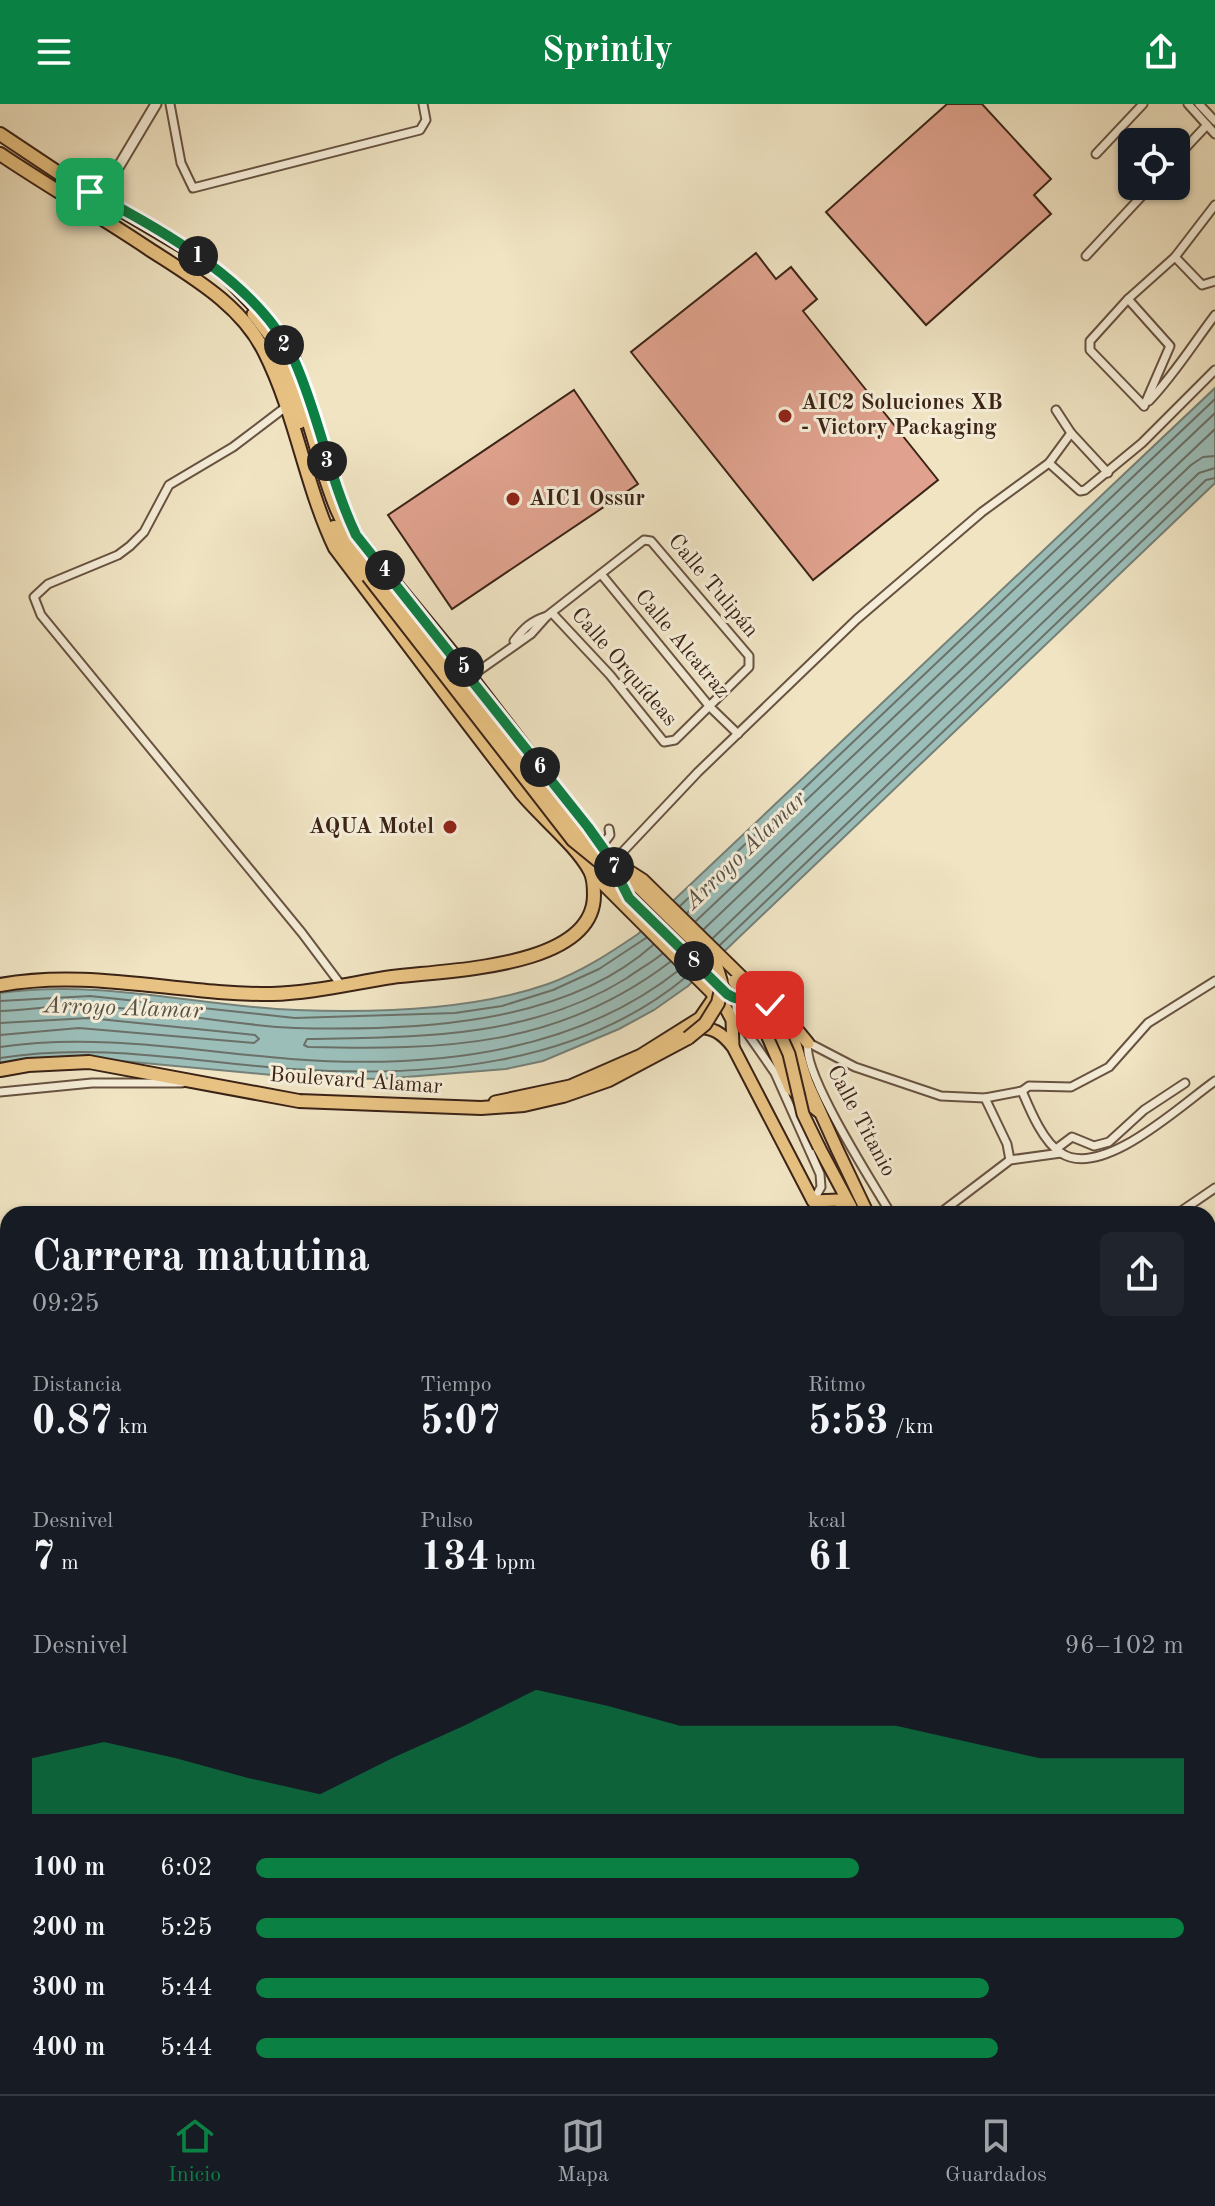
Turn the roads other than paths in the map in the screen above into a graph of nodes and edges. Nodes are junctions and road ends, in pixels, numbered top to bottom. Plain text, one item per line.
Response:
1 (156, 104) edge
2 (172, 104) edge
3 (423, 104) edge
4 (1143, 104) edge
5 (1188, 104) edge
6 (1199, 104) edge
7 (1211, 123) edge
8 (0, 134) edge
9 (1215, 134) edge
10 (1190, 144) edge
11 (0, 154) edge
12 (1096, 154) dead end
13 (73, 199) junction
14 (99, 200) junction
15 (1138, 200) edge
16 (1215, 205) edge
17 (1086, 256) dead end
18 (1175, 257) junction
19 (1212, 283) edge
20 (1128, 299) junction
21 (1215, 315) edge
22 (1215, 370) edge
23 (287, 406) junction
24 (1144, 406) junction
25 (1056, 410) dead end
26 (1071, 433) junction
27 (1049, 463) junction
28 (1108, 473) junction
29 (371, 574) junction
30 (601, 574) junction
31 (550, 614) junction
32 (471, 676) junction
33 (447, 695) junction
34 (710, 707) junction
35 (738, 734) junction
36 (609, 829) dead end
37 (603, 849) junction
38 (624, 850) junction
39 (612, 864) junction
40 (591, 872) junction
41 (641, 916) junction
42 (715, 962) junction
43 (709, 981) junction
44 (1215, 981) edge
45 (0, 985) edge
46 (341, 985) junction
47 (714, 995) junction
48 (736, 1000) junction
49 (730, 1016) junction
50 (791, 1034) junction
51 (685, 1035) junction
52 (808, 1043) junction
53 (733, 1047) junction
54 (0, 1070) edge
55 (1215, 1081) edge
56 (192, 1083) junction
57 (1185, 1083) dead end
58 (1022, 1091) junction
59 (0, 1092) edge
60 (985, 1098) junction
61 (822, 1114) junction
62 (1059, 1151) junction
63 (1010, 1160) junction
64 (1215, 1188) edge
65 (813, 1201) junction
66 (816, 1206) edge
67 (842, 1206) edge
68 (850, 1206) edge
69 (864, 1206) edge
70 (886, 1206) edge
71 (950, 1206) edge
72 (1189, 1206) edge

1 - 14 street
2 - 3 street
4 - 12 street
5 - 7 street
6 - 7 street
7 - 9 street
7 - 10 street
8 - 14 highway
11 - 13 highway
13 - 14 main road
13 - 23 highway
14 - 29 highway
14 - 32 main road
15 - 17 street
16 - 18 street
18 - 19 street
18 - 20 street
20 - 24 street
20 - 24 street
21 - 24 street
22 - 28 street
23 - 33 highway
23 - 46 street
25 - 26 street
26 - 27 street
26 - 28 street
27 - 28 street
27 - 35 street
29 - 42 highway, bridge
29 - 68 main road, bridge
30 - 31 street
30 - 34 street, Calle Alcatraz
30 - 34 street, Calle Tulipán
31 - 32 street
31 - 34 street, Calle Orquídeas
32 - 33 street
32 - 37 main road
33 - 40 highway
34 - 35 street, Calle Alcatraz
35 - 38 street
36 - 37 street
37 - 38 street
37 - 39 main road
38 - 39 street
39 - 41 main road
40 - 41 main road
40 - 46 highway
41 - 43 main road
42 - 51 highway, Boulevard Alamar, bridge
42 - 61 main road, bridge
43 - 47 main road
43 - 48 main road
44 - 58 street
45 - 46 highway
47 - 49 main road
47 - 51 main road
48 - 49 main road
48 - 50 main road
48 - 52 main road
48 - 65 street
49 - 53 main road
50 - 52 street
50 - 61 main road
51 - 53 main road
51 - 56 highway, Boulevard Alamar
52 - 60 street
52 - 70 street, Calle Titanio
53 - 65 main road
54 - 56 highway, Boulevard Alamar
55 - 62 street
56 - 59 street
57 - 62 street
58 - 60 street
58 - 62 street
60 - 63 street
61 - 69 main road
62 - 63 street
63 - 71 street
64 - 72 street
65 - 66 street
65 - 67 main road

